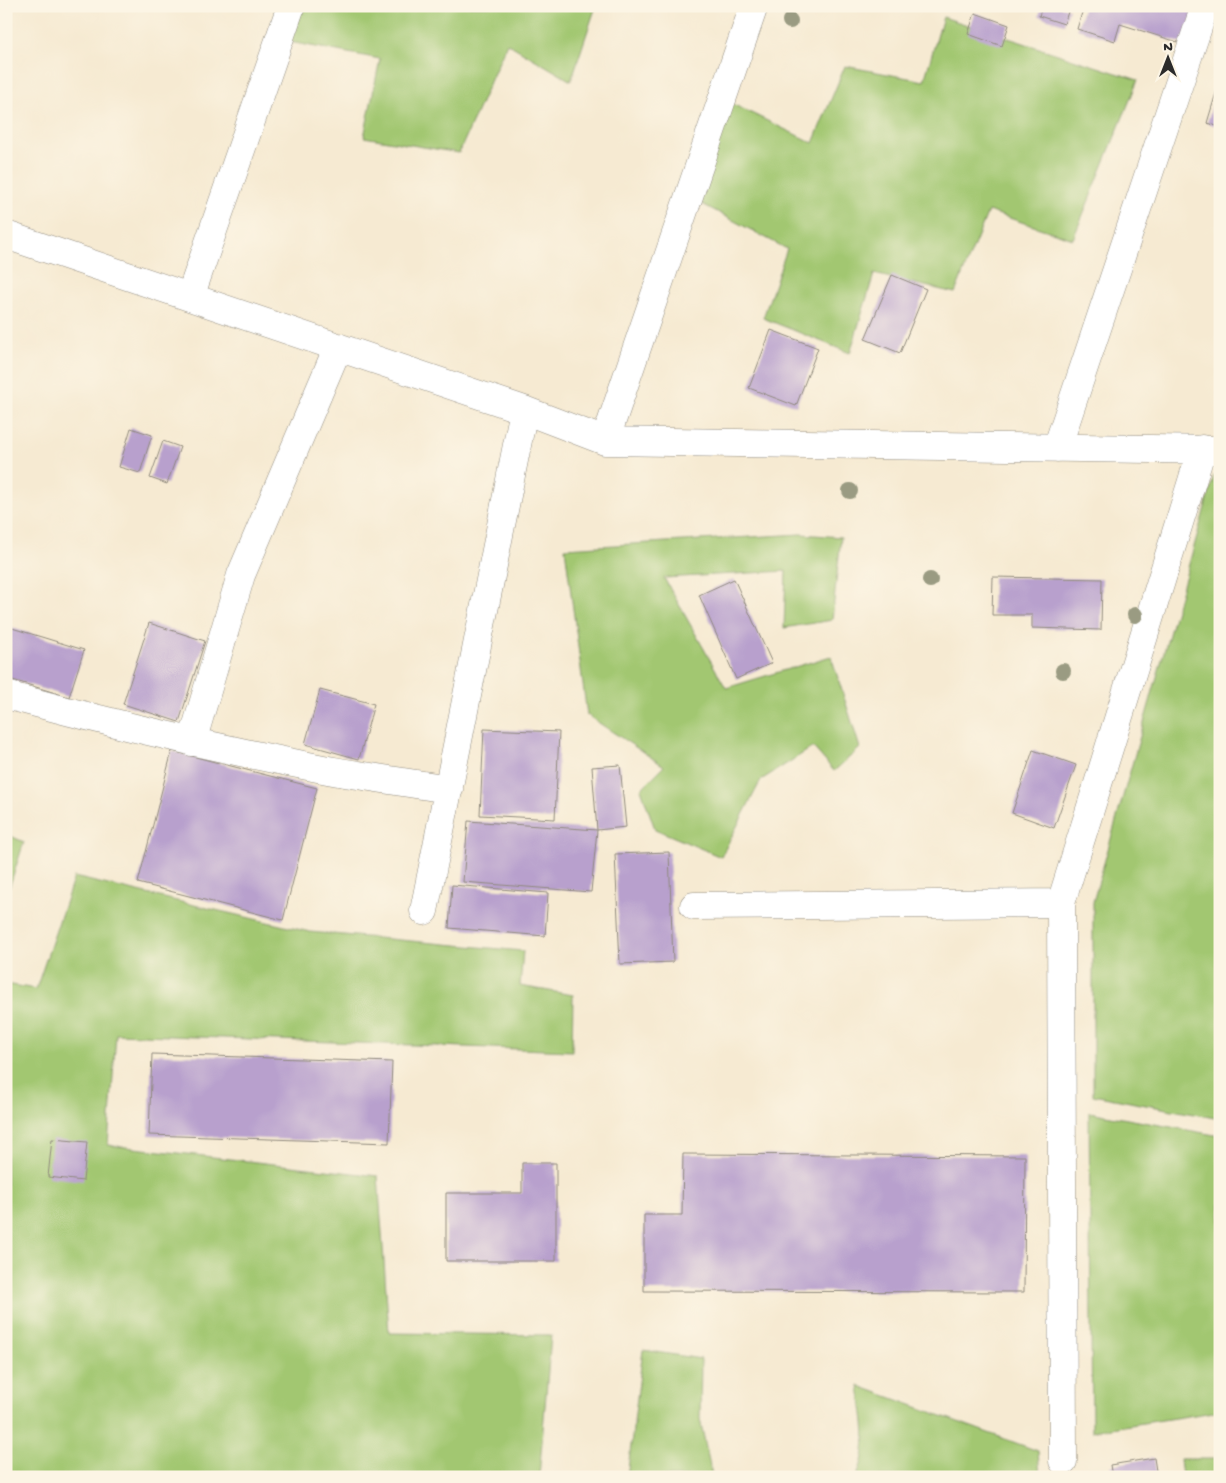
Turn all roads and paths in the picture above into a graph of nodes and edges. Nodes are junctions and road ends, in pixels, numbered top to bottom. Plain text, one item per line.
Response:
1 (291, 6) edge
2 (754, 6) edge
3 (1205, 6) edge
4 (6, 235) edge
5 (190, 297) junction
6 (338, 347) junction
7 (524, 410) junction
8 (605, 441) junction
9 (1057, 448) junction
10 (1211, 450) edge
11 (6, 695) edge
12 (192, 742) junction
13 (449, 789) junction
14 (1061, 903) junction
15 (694, 906) dead end
16 (424, 911) dead end
17 (1063, 1461) dead end

1 - 5 street
2 - 8 street
3 - 9 street
4 - 5 street
5 - 6 street
6 - 7 street
6 - 12 street
7 - 8 street
7 - 13 street
8 - 9 street
9 - 10 street
10 - 14 street
11 - 12 street
12 - 13 street
13 - 16 street
14 - 15 street
14 - 17 street

